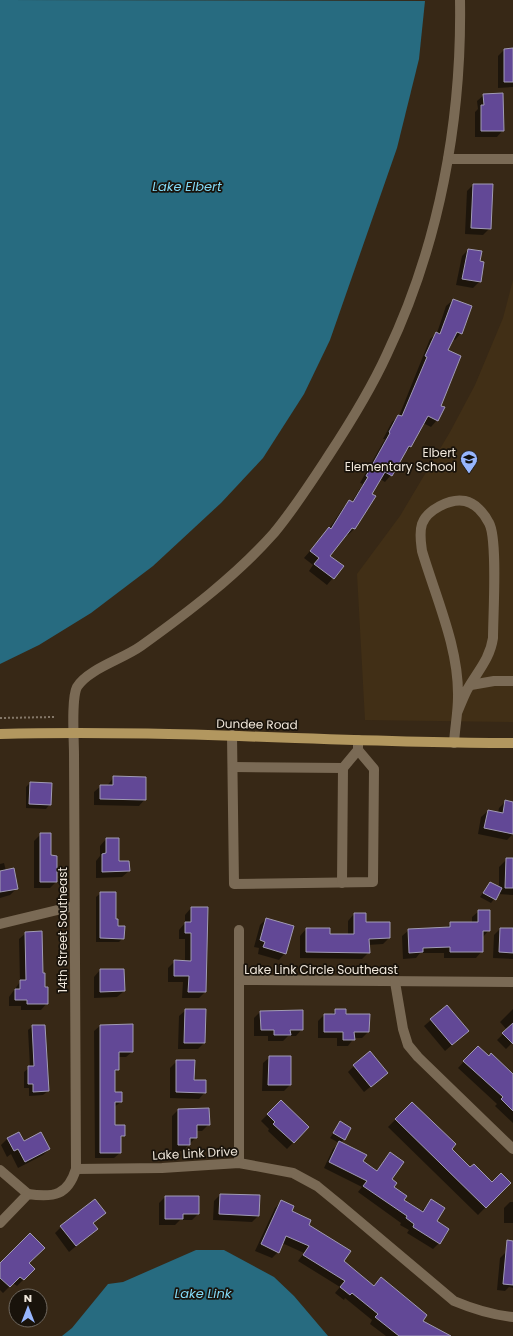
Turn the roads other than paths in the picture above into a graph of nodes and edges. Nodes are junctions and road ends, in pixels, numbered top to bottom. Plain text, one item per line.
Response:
1 (460, 0) edge
2 (448, 158) junction
3 (513, 159) edge
4 (513, 681) edge
5 (471, 685) junction
6 (457, 713) junction
7 (74, 732) junction
8 (0, 734) edge
9 (232, 735) junction
10 (513, 742) edge
11 (454, 743) junction
12 (358, 745) junction
13 (233, 767) junction
14 (343, 768) junction
15 (342, 883) junction
16 (74, 906) junction
17 (0, 924) edge
18 (238, 930) dead end
19 (239, 980) junction
20 (395, 982) junction
21 (513, 982) edge
22 (513, 1149) edge
23 (239, 1163) junction
24 (76, 1169) junction
25 (0, 1170) edge
26 (28, 1194) junction
27 (0, 1223) edge
28 (513, 1317) edge

1 - 2 street
2 - 3 street
2 - 7 street, 14th Street Southeast
4 - 5 street
5 - 6 street
5 - 6 street
6 - 11 street
7 - 8 main road, Dundee Road
7 - 9 main road, Dundee Road
7 - 16 street, 14th Street Southeast
9 - 12 main road, Dundee Road
9 - 13 street
10 - 11 main road, Dundee Road
11 - 12 main road, Dundee Road
12 - 14 street
12 - 15 street
13 - 14 street
13 - 15 street
14 - 15 street
16 - 17 street
16 - 24 street, 14th Street Southeast
18 - 19 street
19 - 20 street, Lake Link Circle Southeast
19 - 23 street, Lake Link Circle Southeast
20 - 21 street, Lake Link Circle Southeast
20 - 22 street
23 - 24 street, Lake Link Drive
23 - 28 street, Lake Link Drive
24 - 26 street
25 - 26 street
26 - 27 street

